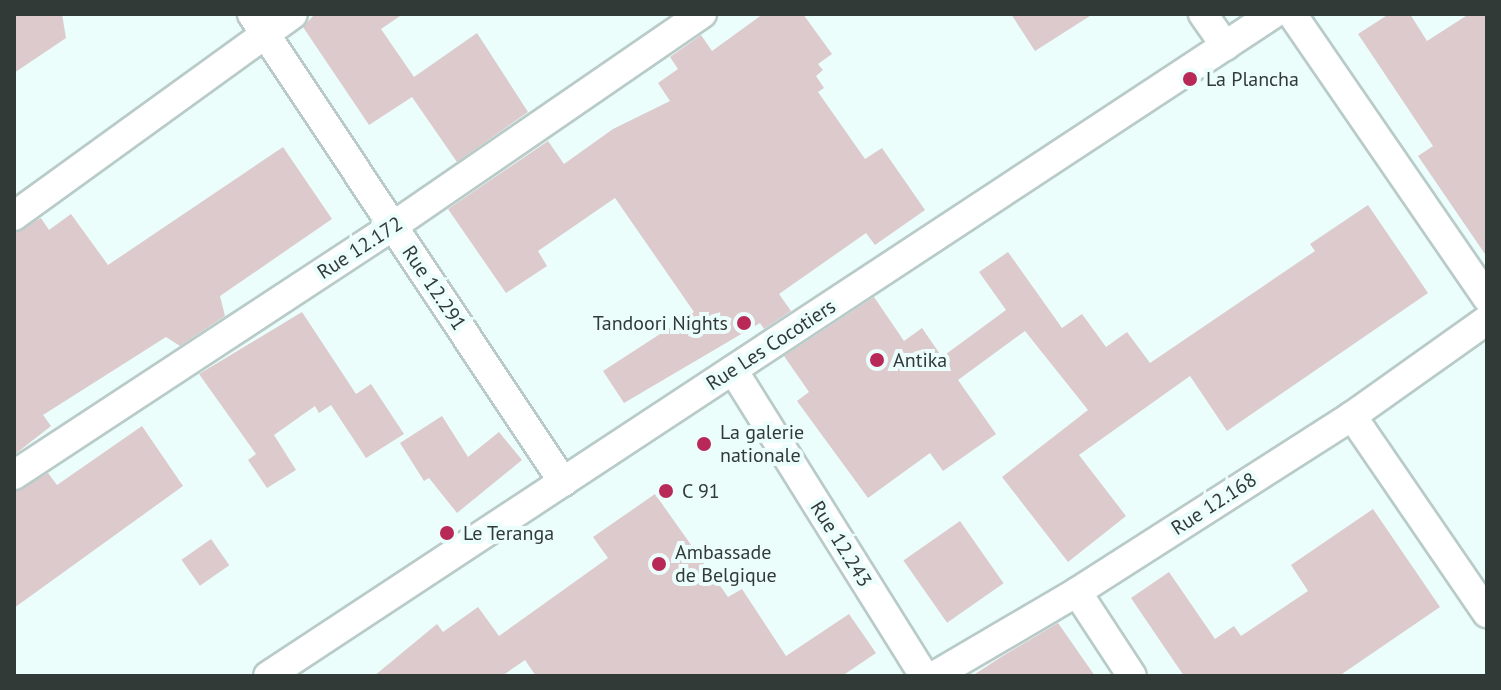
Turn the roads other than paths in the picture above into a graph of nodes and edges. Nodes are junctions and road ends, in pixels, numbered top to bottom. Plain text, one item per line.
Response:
1 (293, 14) edge
2 (702, 14) edge
3 (1203, 14) edge
4 (1273, 14) edge
5 (1292, 14) edge
6 (258, 23) edge
7 (1225, 46) junction
8 (14, 216) edge
9 (393, 226) junction
10 (1487, 298) edge
11 (1487, 320) edge
12 (733, 370) junction
13 (1352, 416) junction
14 (14, 475) edge
15 (563, 482) junction
16 (1077, 592) junction
17 (1487, 613) edge
18 (268, 676) edge
19 (924, 676) edge
20 (934, 676) edge
21 (1132, 676) edge

1 - 6 street
2 - 9 street, Rue 12.172
3 - 7 street
4 - 7 street, Rue Les Cocotiers
5 - 10 street
6 - 8 street
6 - 9 street, Rue 12.291
7 - 12 street, Rue Les Cocotiers
9 - 14 street, Rue 12.172
9 - 15 street, Rue 12.291
11 - 13 street, Rue 12.168
12 - 15 street, Rue Les Cocotiers
12 - 19 street, Rue 12.243
13 - 16 street, Rue 12.168
13 - 17 street
15 - 18 street, Rue Les Cocotiers
16 - 20 street, Rue 12.168
16 - 21 street

